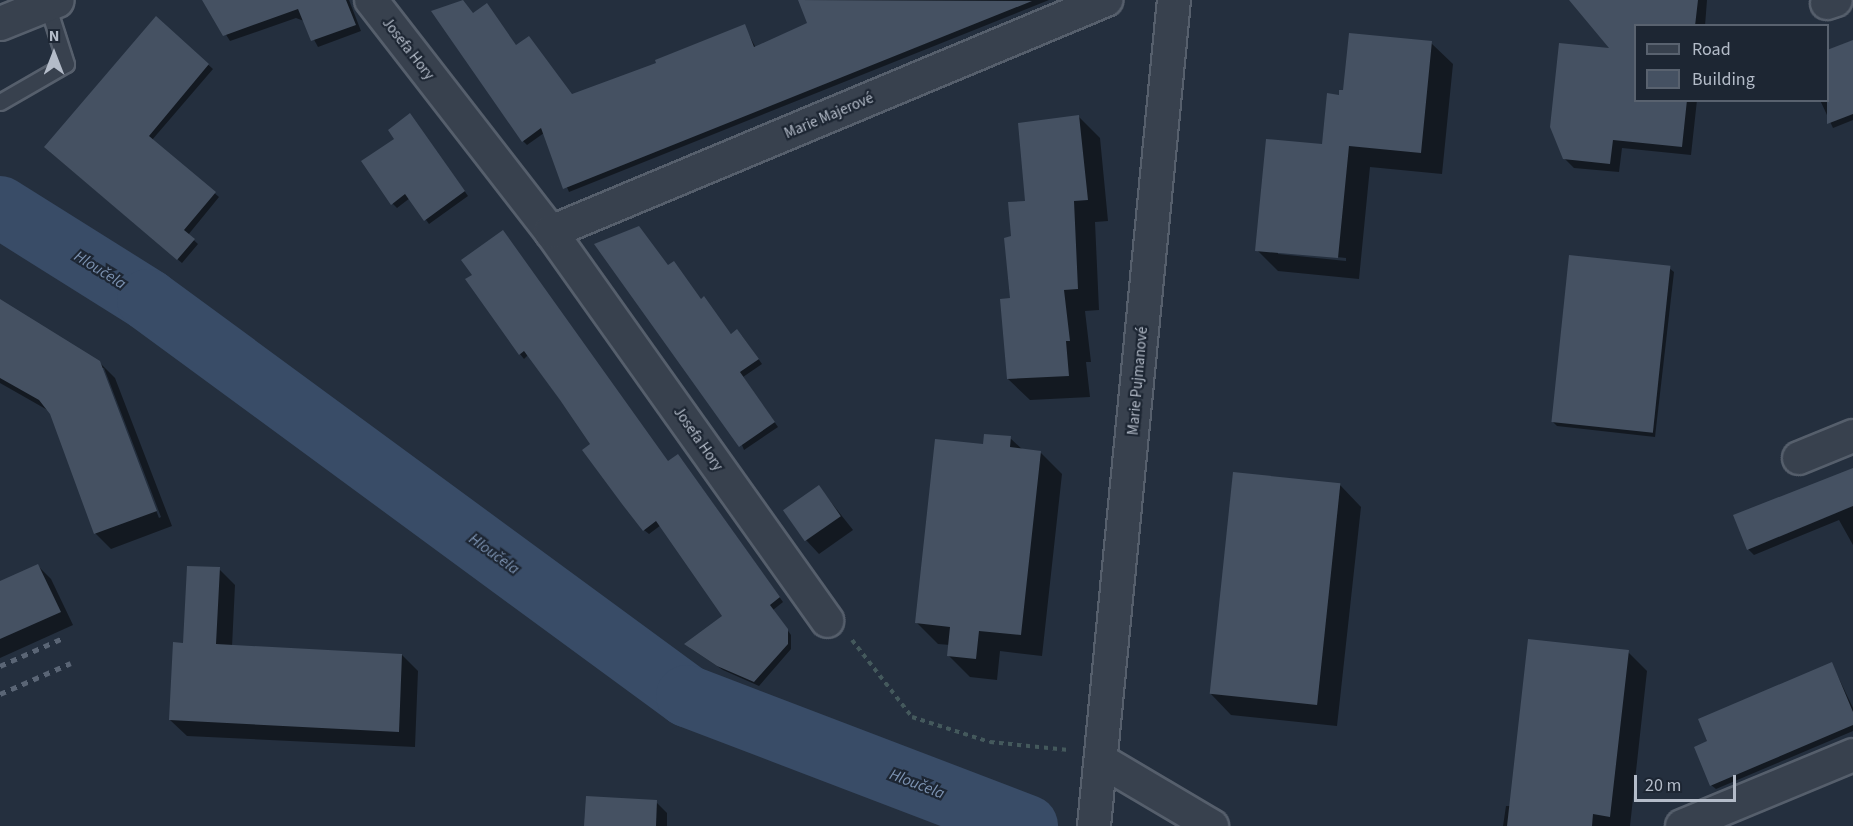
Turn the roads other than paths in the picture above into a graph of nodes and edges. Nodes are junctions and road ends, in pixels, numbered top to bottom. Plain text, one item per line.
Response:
1 (371, 0) edge
2 (1106, 0) edge
3 (1174, 0) edge
4 (52, 2) edge
5 (0, 23) edge
6 (0, 102) edge
7 (551, 232) junction
8 (1853, 436) edge
9 (1799, 458) dead end
10 (827, 621) road end
11 (1853, 755) edge
12 (1102, 757) junction
13 (1096, 816) edge
14 (1212, 826) edge
15 (1682, 826) edge

1 - 7 street, Josefa Hory
2 - 7 street, Marie Majerové
3 - 12 street, Marie Pujmanové
4 - 5 street
4 - 6 lane
7 - 10 street, Josefa Hory
8 - 9 street
11 - 15 street
12 - 13 street, Marie Pujmanové
12 - 14 street

